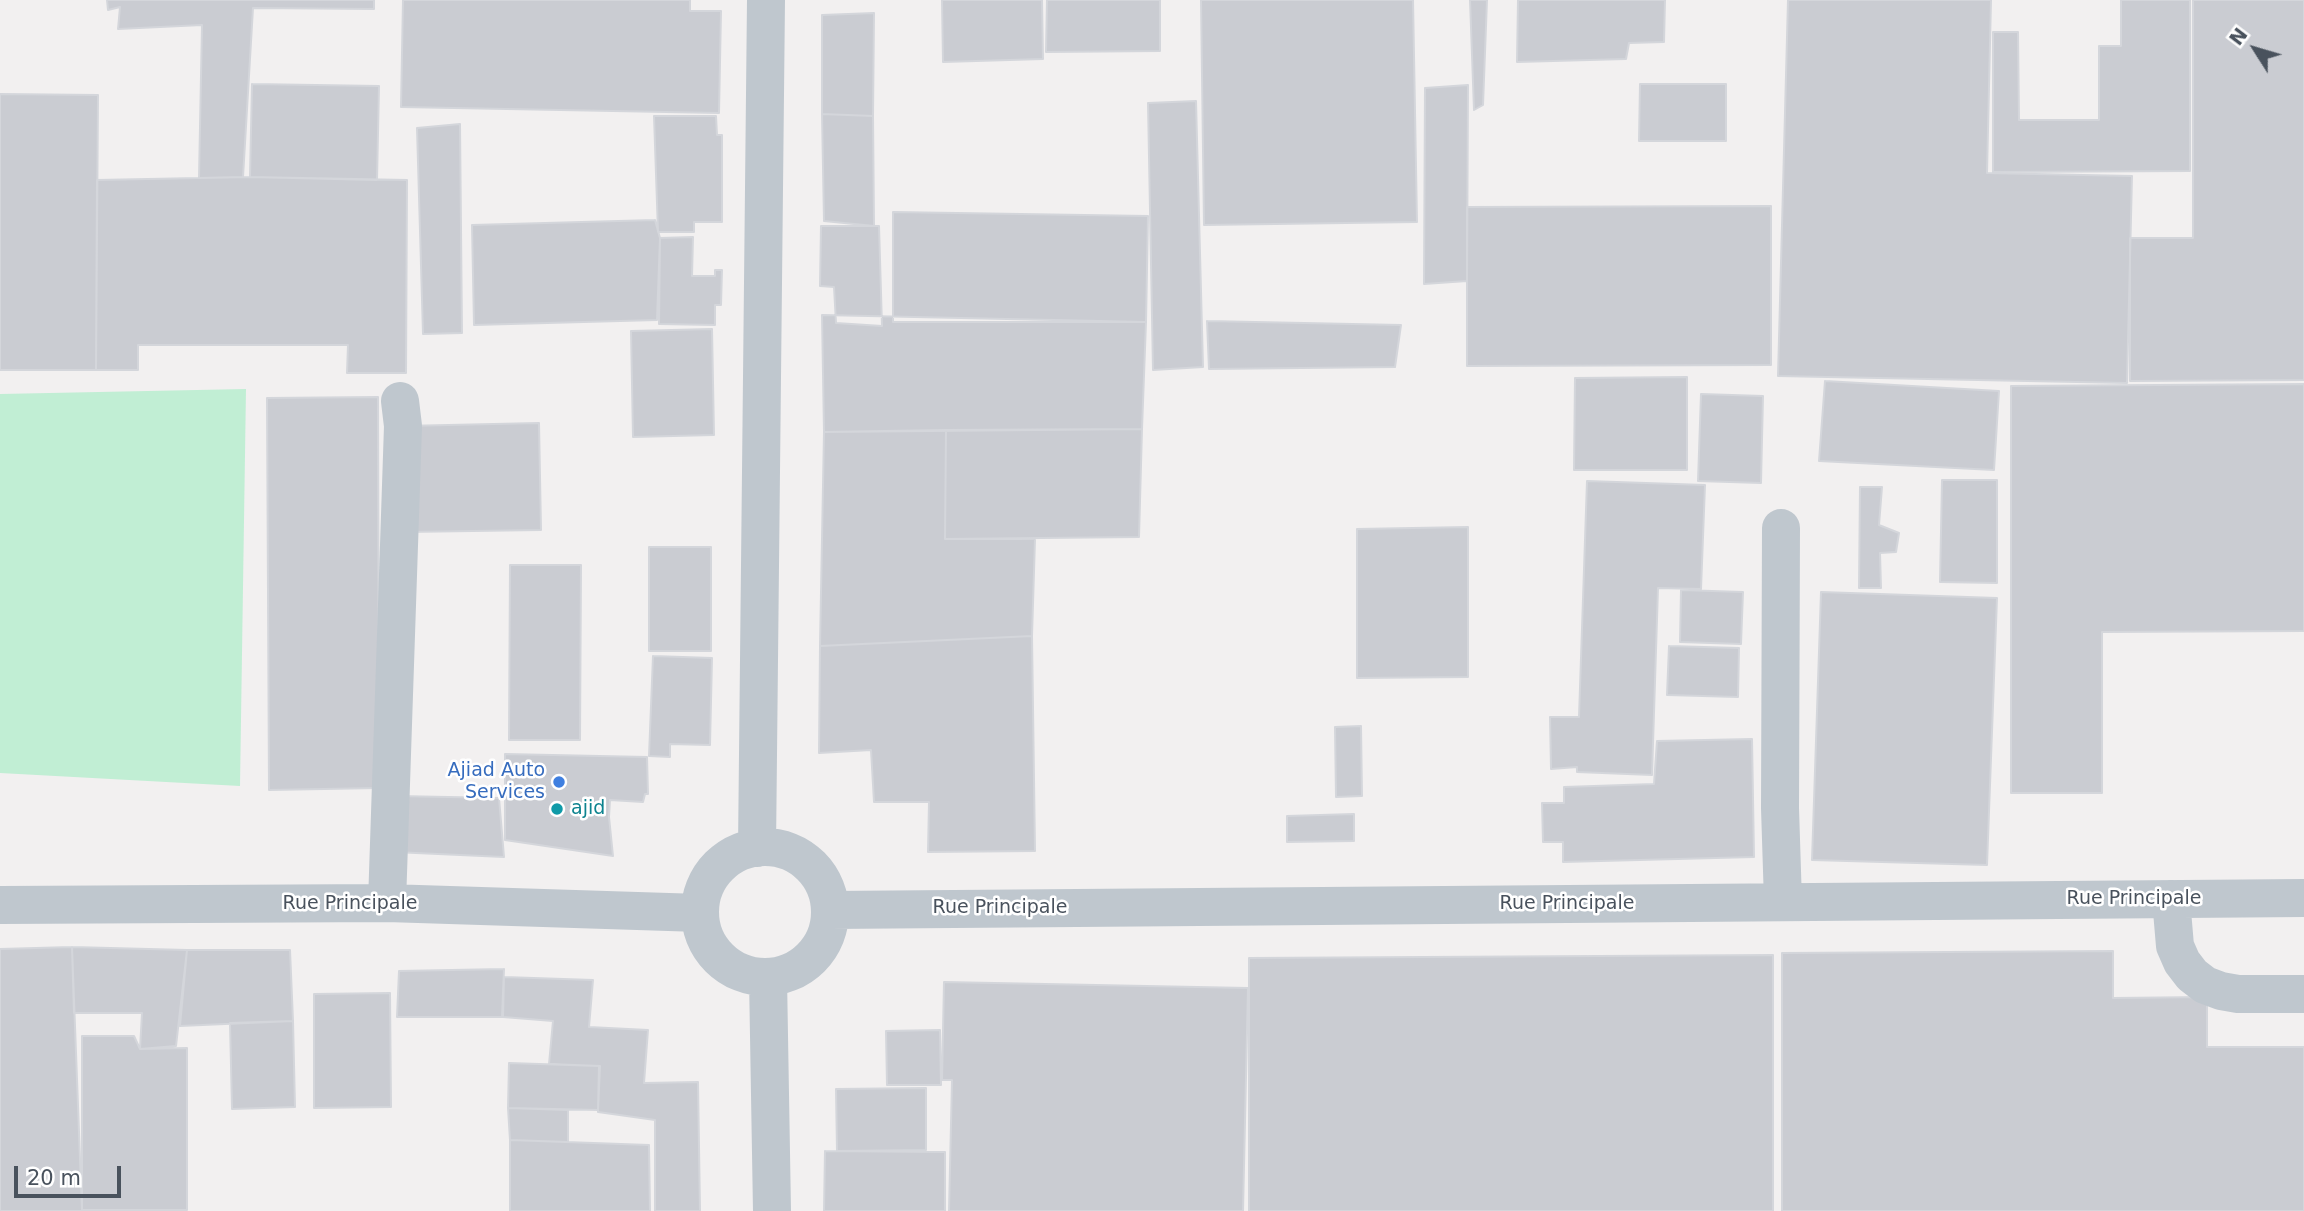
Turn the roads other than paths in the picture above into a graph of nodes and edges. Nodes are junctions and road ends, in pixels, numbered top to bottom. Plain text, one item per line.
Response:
1 (766, 0) edge
2 (400, 401) dead end
3 (1781, 528) dead end
4 (757, 848) junction
5 (2304, 898) edge
6 (2171, 899) junction
7 (1783, 902) junction
8 (387, 903) junction
9 (0, 905) edge
10 (831, 910) junction
11 (700, 913) junction
12 (768, 977) junction
13 (2304, 994) edge
14 (772, 1211) edge

1 - 4 street
2 - 8 street
3 - 7 street
4 - 10 street
4 - 11 street
5 - 6 street, Rue Principale
6 - 7 street, Rue Principale
6 - 13 street
7 - 10 street, Rue Principale
8 - 9 street, Rue Principale
8 - 11 street, Rue Principale
10 - 12 street
11 - 12 street
12 - 14 street

